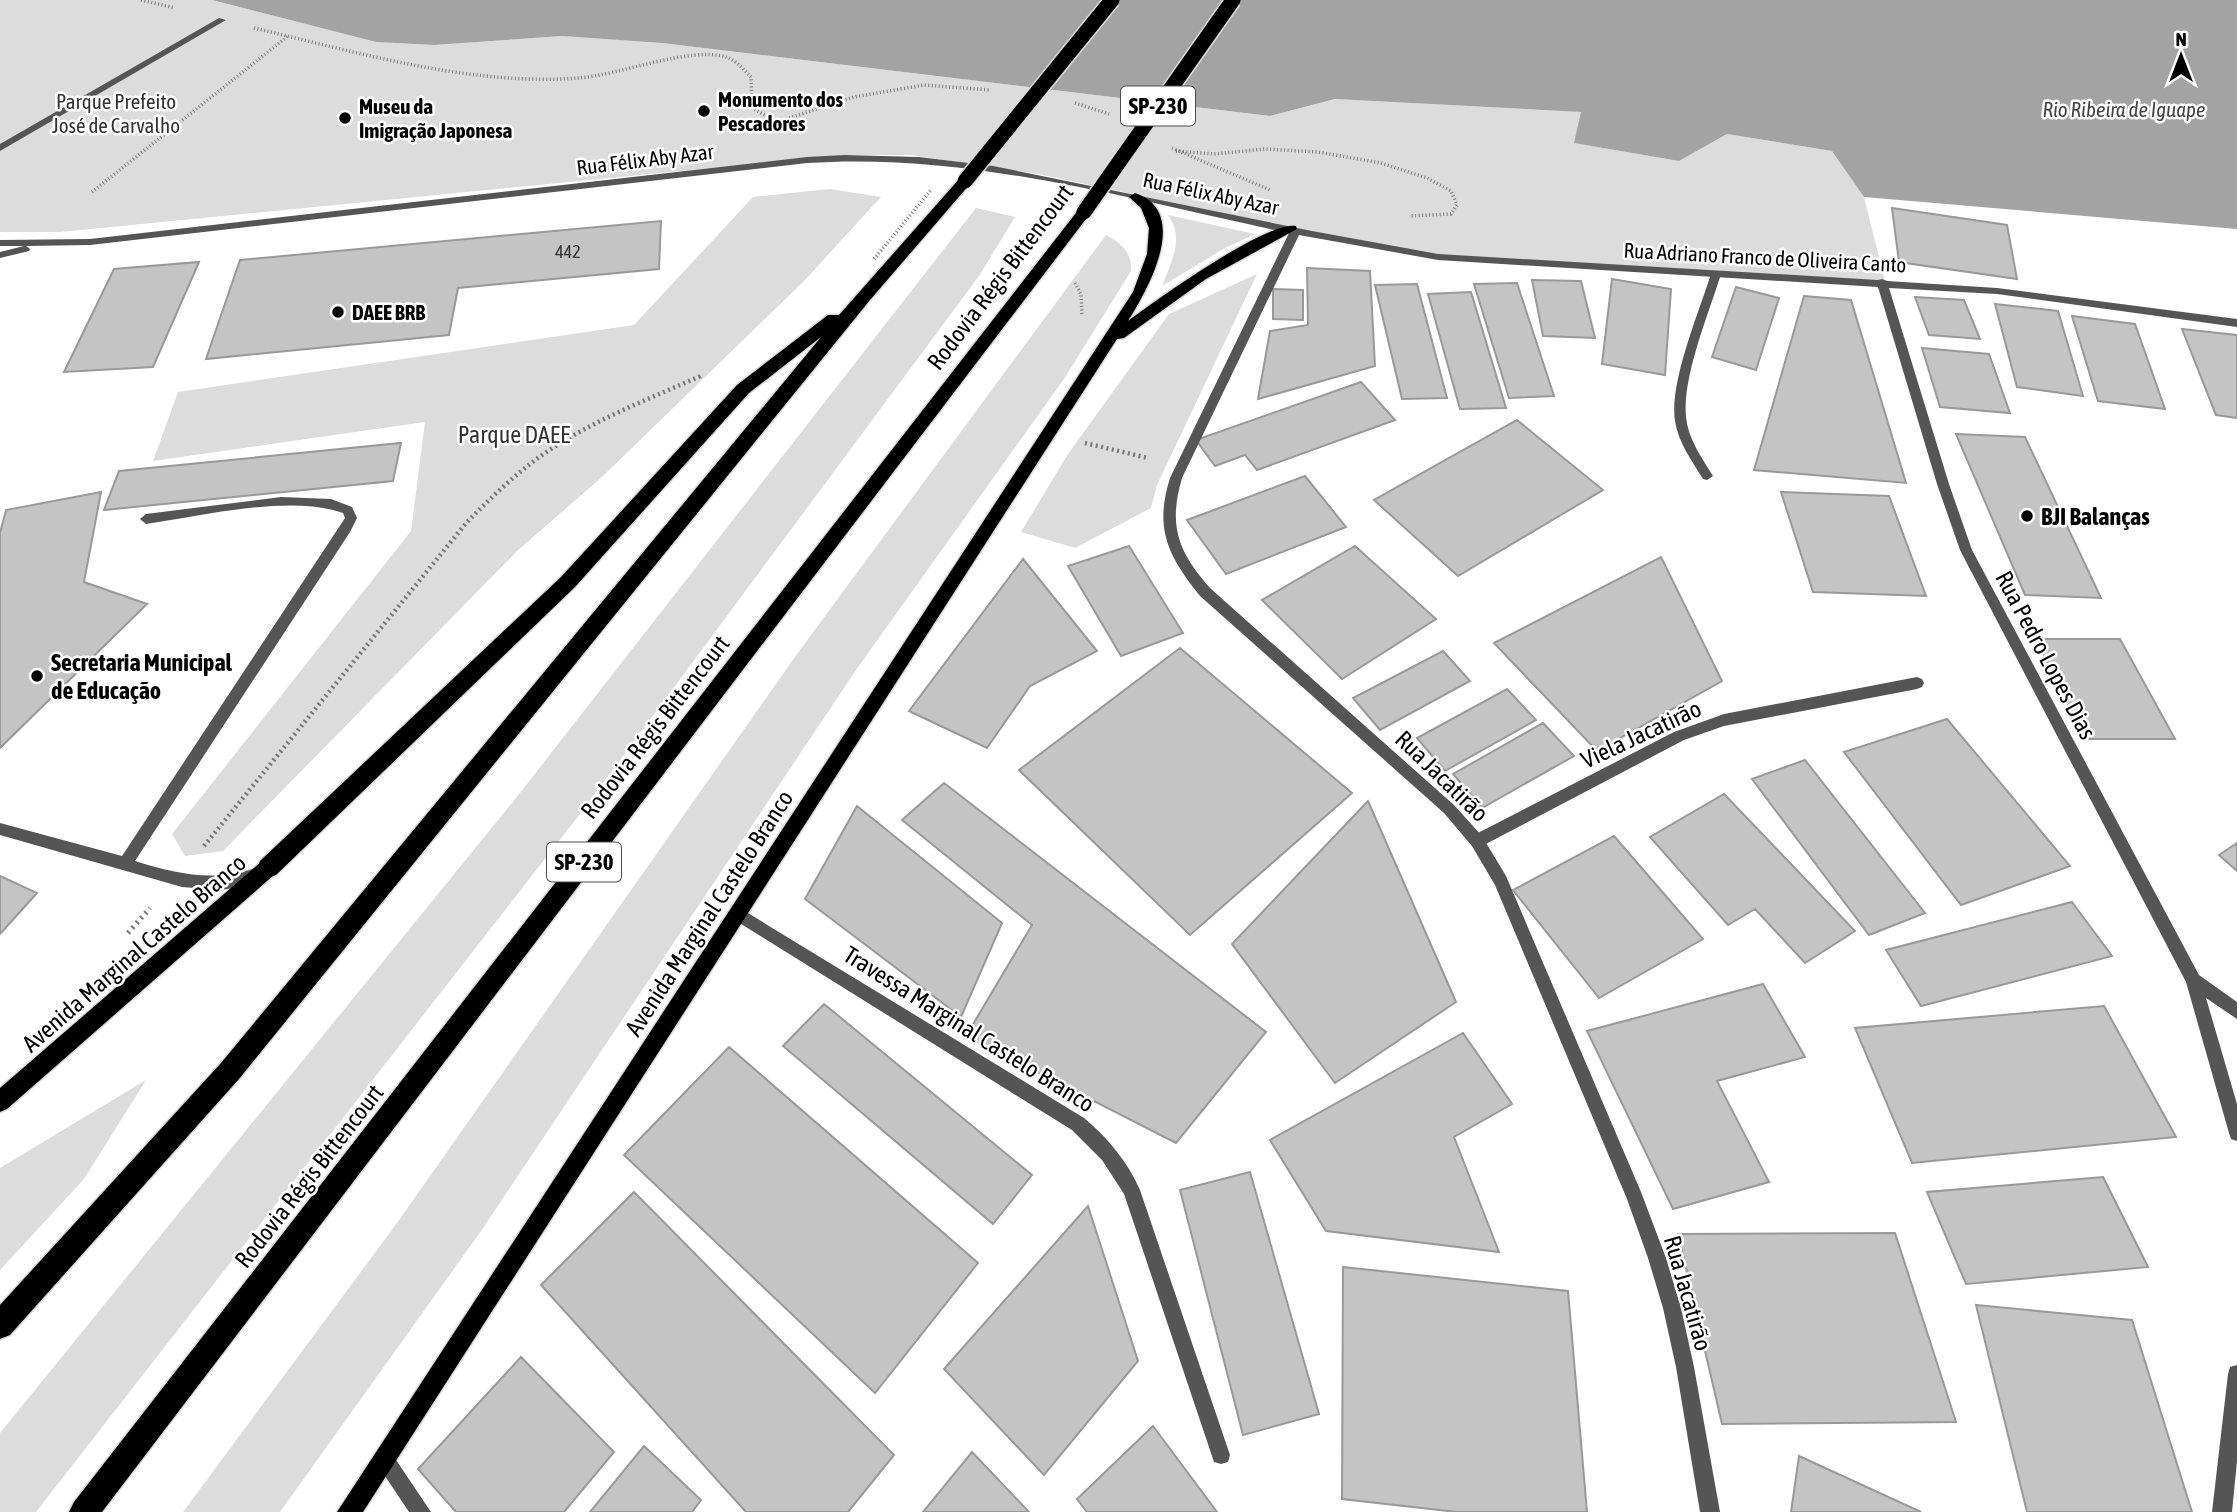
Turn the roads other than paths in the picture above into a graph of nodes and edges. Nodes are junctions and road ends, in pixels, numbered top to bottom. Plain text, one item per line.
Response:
1 (1112, 0) edge
2 (1233, 0) edge
3 (222, 20) road end
4 (0, 149) edge
5 (1135, 197) junction
6 (1294, 229) junction
7 (0, 243) edge
8 (40, 244) junction
9 (0, 255) edge
10 (1716, 274) junction
11 (1882, 282) junction
12 (863, 296) junction
13 (2237, 323) edge
14 (1110, 341) junction
15 (1707, 476) dead end
16 (146, 519) dead end
17 (1917, 683) dead end
18 (0, 829) edge
19 (1477, 841) junction
20 (125, 864) junction
21 (268, 868) junction
22 (738, 914) junction
23 (2193, 980) junction
24 (2237, 1011) edge
25 (49, 1062) junction
26 (0, 1095) edge
27 (0, 1102) edge
28 (2237, 1133) edge
29 (0, 1325) edge
30 (2237, 1374) edge
31 (1221, 1455) dead end
32 (385, 1461) junction
33 (84, 1512) edge
34 (349, 1512) edge
35 (421, 1512) edge
36 (1710, 1512) edge
37 (2222, 1512) edge

1 - 12 highway, bridge
2 - 33 highway, Rodovia Régis Bittencourt / SP-230, bridge
3 - 4 street
5 - 6 street, Rua Félix Aby Azar
5 - 8 street, Rua Félix Aby Azar
5 - 14 main road, Avenida Marginal Castelo Branco
6 - 10 street, Rua Adriano Franco de Oliveira Canto
6 - 14 main road, Avenida Marginal Castelo Branco
6 - 19 street, Rua Jacatirão
7 - 8 street, Rua Félix Aby Azar
8 - 9 street, Rua Félix Aby Azar
10 - 11 street, Rua Adriano Franco de Oliveira Canto
10 - 15 street
11 - 13 street, Rua Adriano Franco de Oliveira Canto
11 - 23 street, Rua Pedro Lopes Dias
12 - 21 highway
12 - 29 highway
14 - 22 main road, Avenida Marginal Castelo Branco
16 - 20 street
17 - 19 street, Viela Jacatirão
18 - 20 street
19 - 36 street, Rua Jacatirão
20 - 21 street
21 - 25 main road, Avenida Marginal Castelo Branco
22 - 31 street, Travessa Marginal Castelo Branco
22 - 32 main road, Avenida Marginal Castelo Branco
23 - 24 street, Rua Pedro Lopes Dias
23 - 28 street
25 - 26 street
25 - 27 main road, Avenida Marginal Castelo Branco
30 - 37 street
32 - 34 main road, Avenida Marginal Castelo Branco
32 - 35 street

